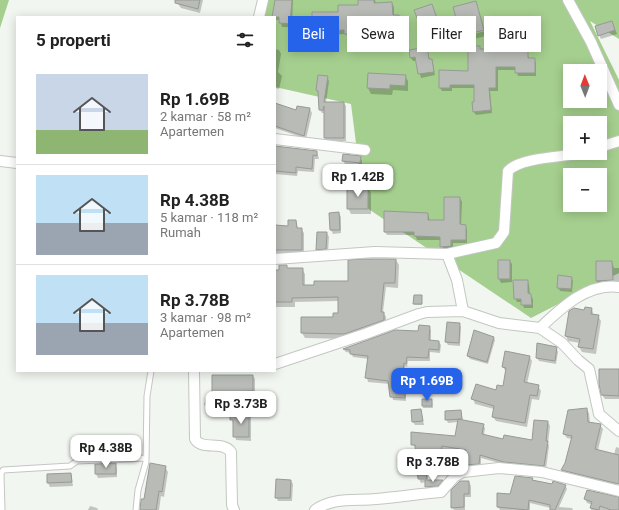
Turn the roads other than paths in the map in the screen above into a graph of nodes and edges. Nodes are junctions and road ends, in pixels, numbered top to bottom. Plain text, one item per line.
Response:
1 (263, 0) edge
2 (568, 0) edge
3 (259, 16) edge
4 (619, 104) edge
5 (276, 139) edge
6 (619, 141) edge
7 (607, 145) edge
8 (365, 150) dead end
9 (563, 156) edge
10 (0, 161) edge
11 (16, 163) edge
12 (447, 254) junction
13 (276, 259) edge
14 (619, 287) edge
15 (464, 312) junction
16 (540, 328) junction
17 (276, 364) edge
18 (151, 372) edge
19 (194, 372) edge
20 (619, 431) edge
21 (146, 458) junction
22 (619, 491) edge
23 (2, 510) edge
24 (136, 510) edge
25 (234, 510) edge
26 (315, 510) edge

1 - 3 street
2 - 4 street
5 - 8 street
6 - 7 street
9 - 12 street
10 - 11 street
12 - 13 street
12 - 15 street
14 - 16 street
15 - 16 street
15 - 17 street
16 - 20 street
18 - 21 lane
19 - 25 street
21 - 23 lane
21 - 24 lane
22 - 26 street

